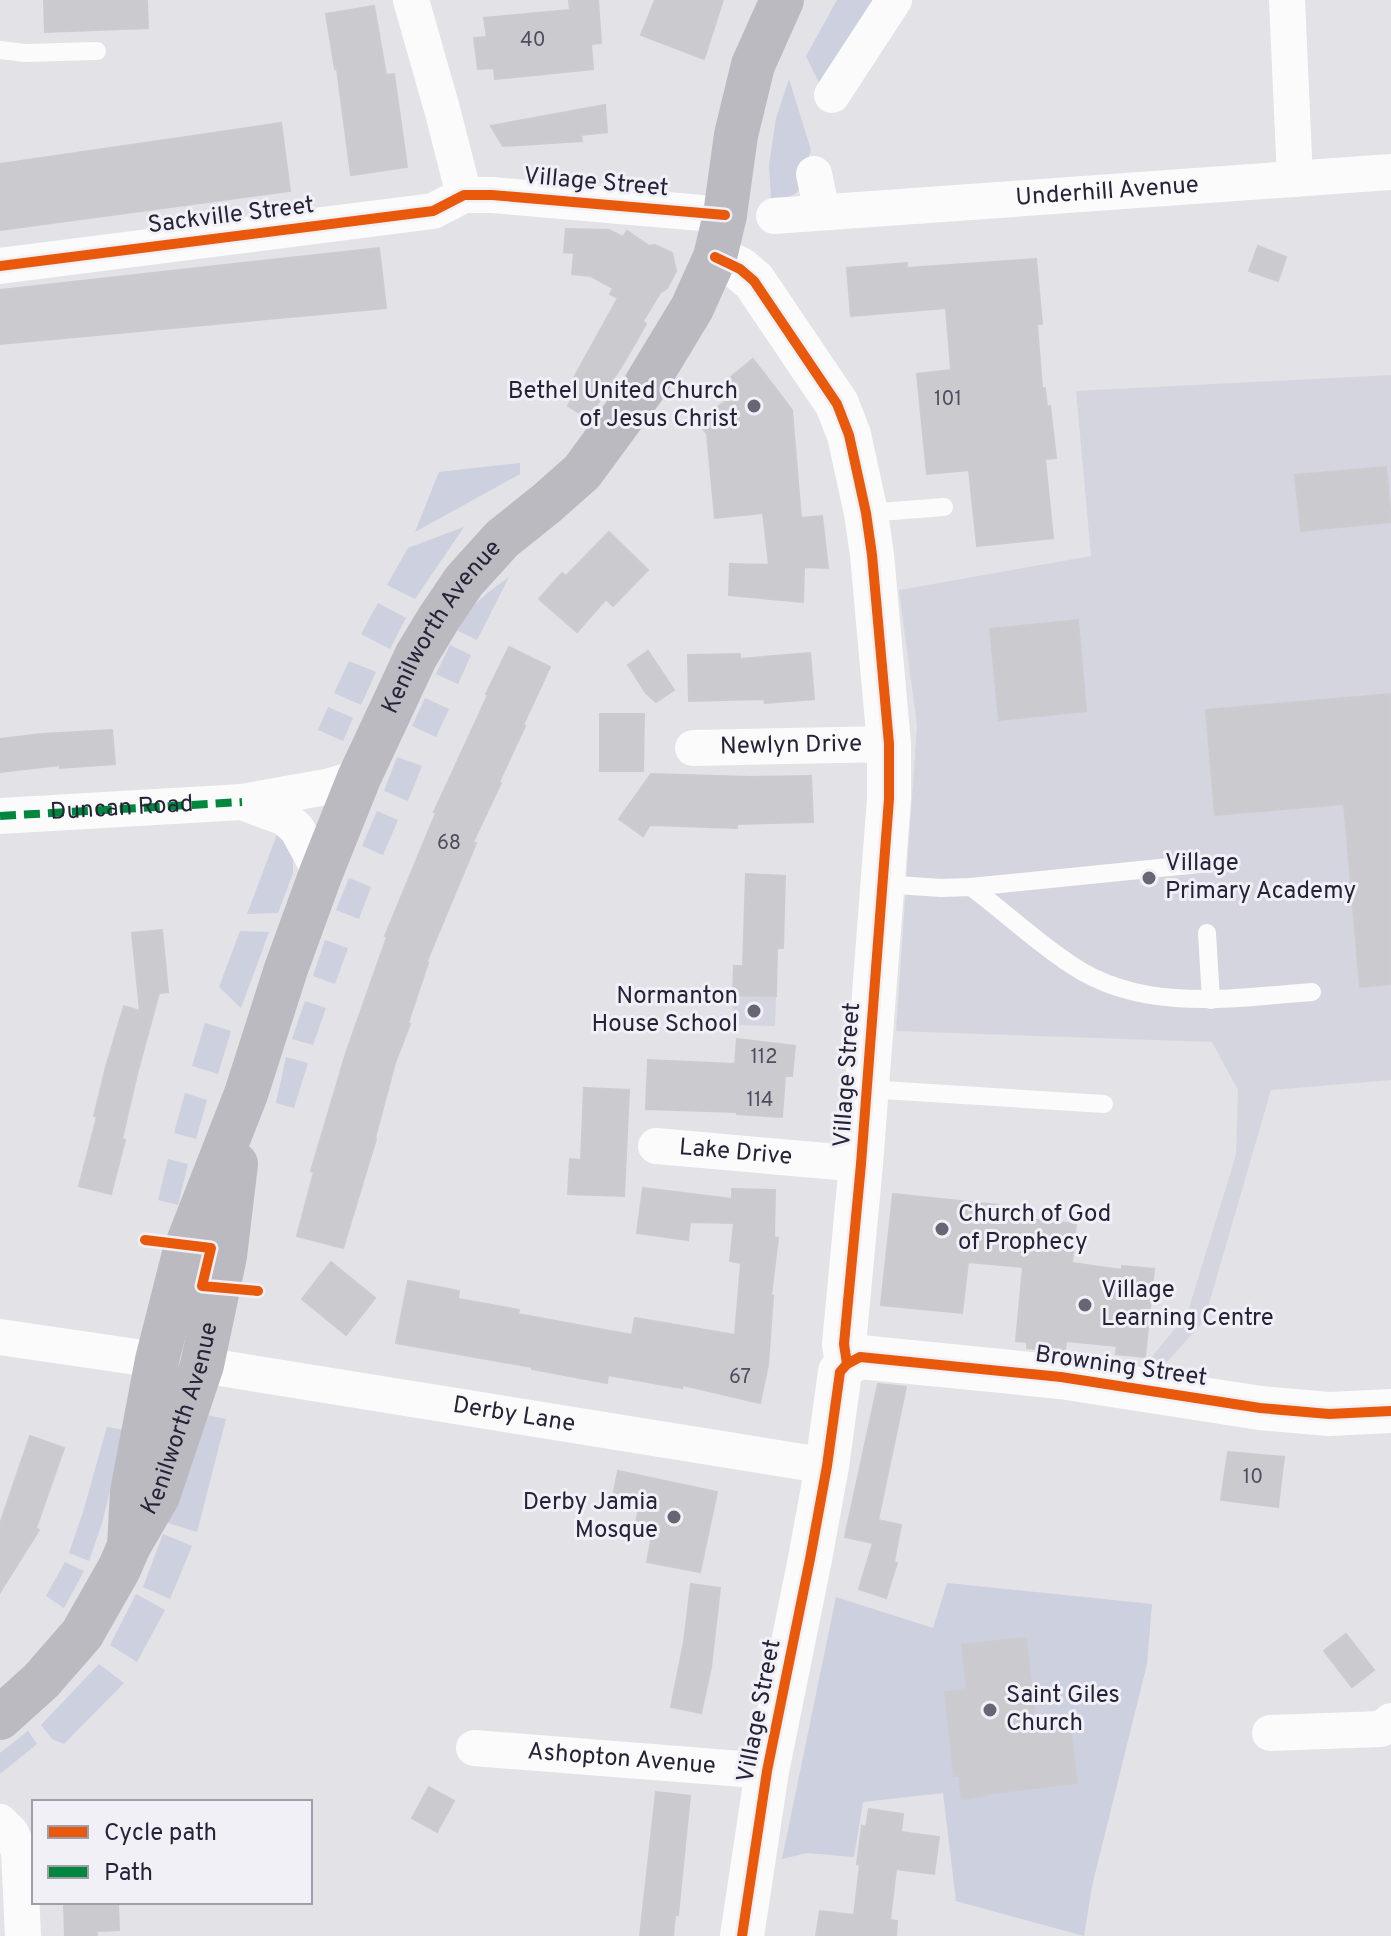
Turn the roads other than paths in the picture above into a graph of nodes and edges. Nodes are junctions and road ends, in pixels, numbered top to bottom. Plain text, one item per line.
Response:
1 (411, 0) edge
2 (782, 0) edge
3 (894, 0) edge
4 (1287, 0) edge
5 (0, 50) edge
6 (97, 51) dead end
7 (832, 95) dead end
8 (1391, 172) edge
9 (814, 174) dead end
10 (1295, 179) junction
11 (464, 195) junction
12 (822, 212) junction
13 (725, 215) junction
14 (774, 216) dead end
15 (715, 257) junction
16 (0, 266) edge
17 (944, 507) dead end
18 (866, 513) junction
19 (889, 744) junction
20 (693, 748) dead end
21 (359, 778) junction
22 (242, 802) junction
23 (0, 816) edge
24 (1199, 864) dead end
25 (321, 873) junction
26 (882, 884) junction
27 (971, 887) junction
28 (1207, 933) dead end
29 (1312, 992) dead end
30 (1211, 1000) junction
31 (867, 1089) junction
32 (246, 1094) junction
33 (1104, 1104) dead end
34 (656, 1146) dead end
35 (861, 1164) junction
36 (0, 1337) edge
37 (157, 1360) junction
38 (847, 1364) junction
39 (202, 1365) junction
40 (1391, 1411) edge
41 (827, 1466) junction
42 (129, 1546) junction
43 (0, 1718) edge
44 (1391, 1721) edge
45 (1270, 1733) dead end
46 (474, 1748) dead end
47 (767, 1771) junction
48 (0, 1823) edge
49 (23, 1936) edge
50 (742, 1936) edge

1 - 11 street
2 - 13 highway, Kenilworth Avenue
3 - 7 street
4 - 10 street
5 - 6 lane
8 - 10 street, Underhill Avenue
9 - 12 street
10 - 12 street, Underhill Avenue
11 - 13 street, Village Street
11 - 16 street, Sackville Street
12 - 14 street, Underhill Avenue
13 - 15 highway, Kenilworth Avenue
15 - 18 street, Village Street
15 - 21 highway, Kenilworth Avenue
17 - 18 lane
18 - 19 street, Village Street
19 - 20 street, Newlyn Drive
19 - 26 street, Village Street
21 - 22 street, Duncan Road
21 - 25 highway, Kenilworth Avenue
22 - 23 street, Duncan Road
22 - 25 street, Duncan Road
24 - 27 lane
25 - 32 highway, Kenilworth Avenue
26 - 27 lane
26 - 31 street, Village Street
27 - 30 lane
28 - 30 lane
29 - 30 lane
31 - 33 lane
31 - 35 street, Village Street
32 - 37 highway, Kenilworth Avenue
32 - 39 highway, Kenilworth Avenue
34 - 35 street, Lake Drive
35 - 38 street, Village Street
36 - 37 street
37 - 42 highway, Kenilworth Avenue
38 - 40 street, Browning Street
38 - 41 street, Village Street
39 - 41 street, Derby Lane
39 - 42 highway, Kenilworth Avenue
41 - 47 street, Village Street
42 - 43 highway, Kenilworth Avenue
44 - 45 street
46 - 47 street, Ashopton Avenue
47 - 50 street, Village Street
48 - 49 street

